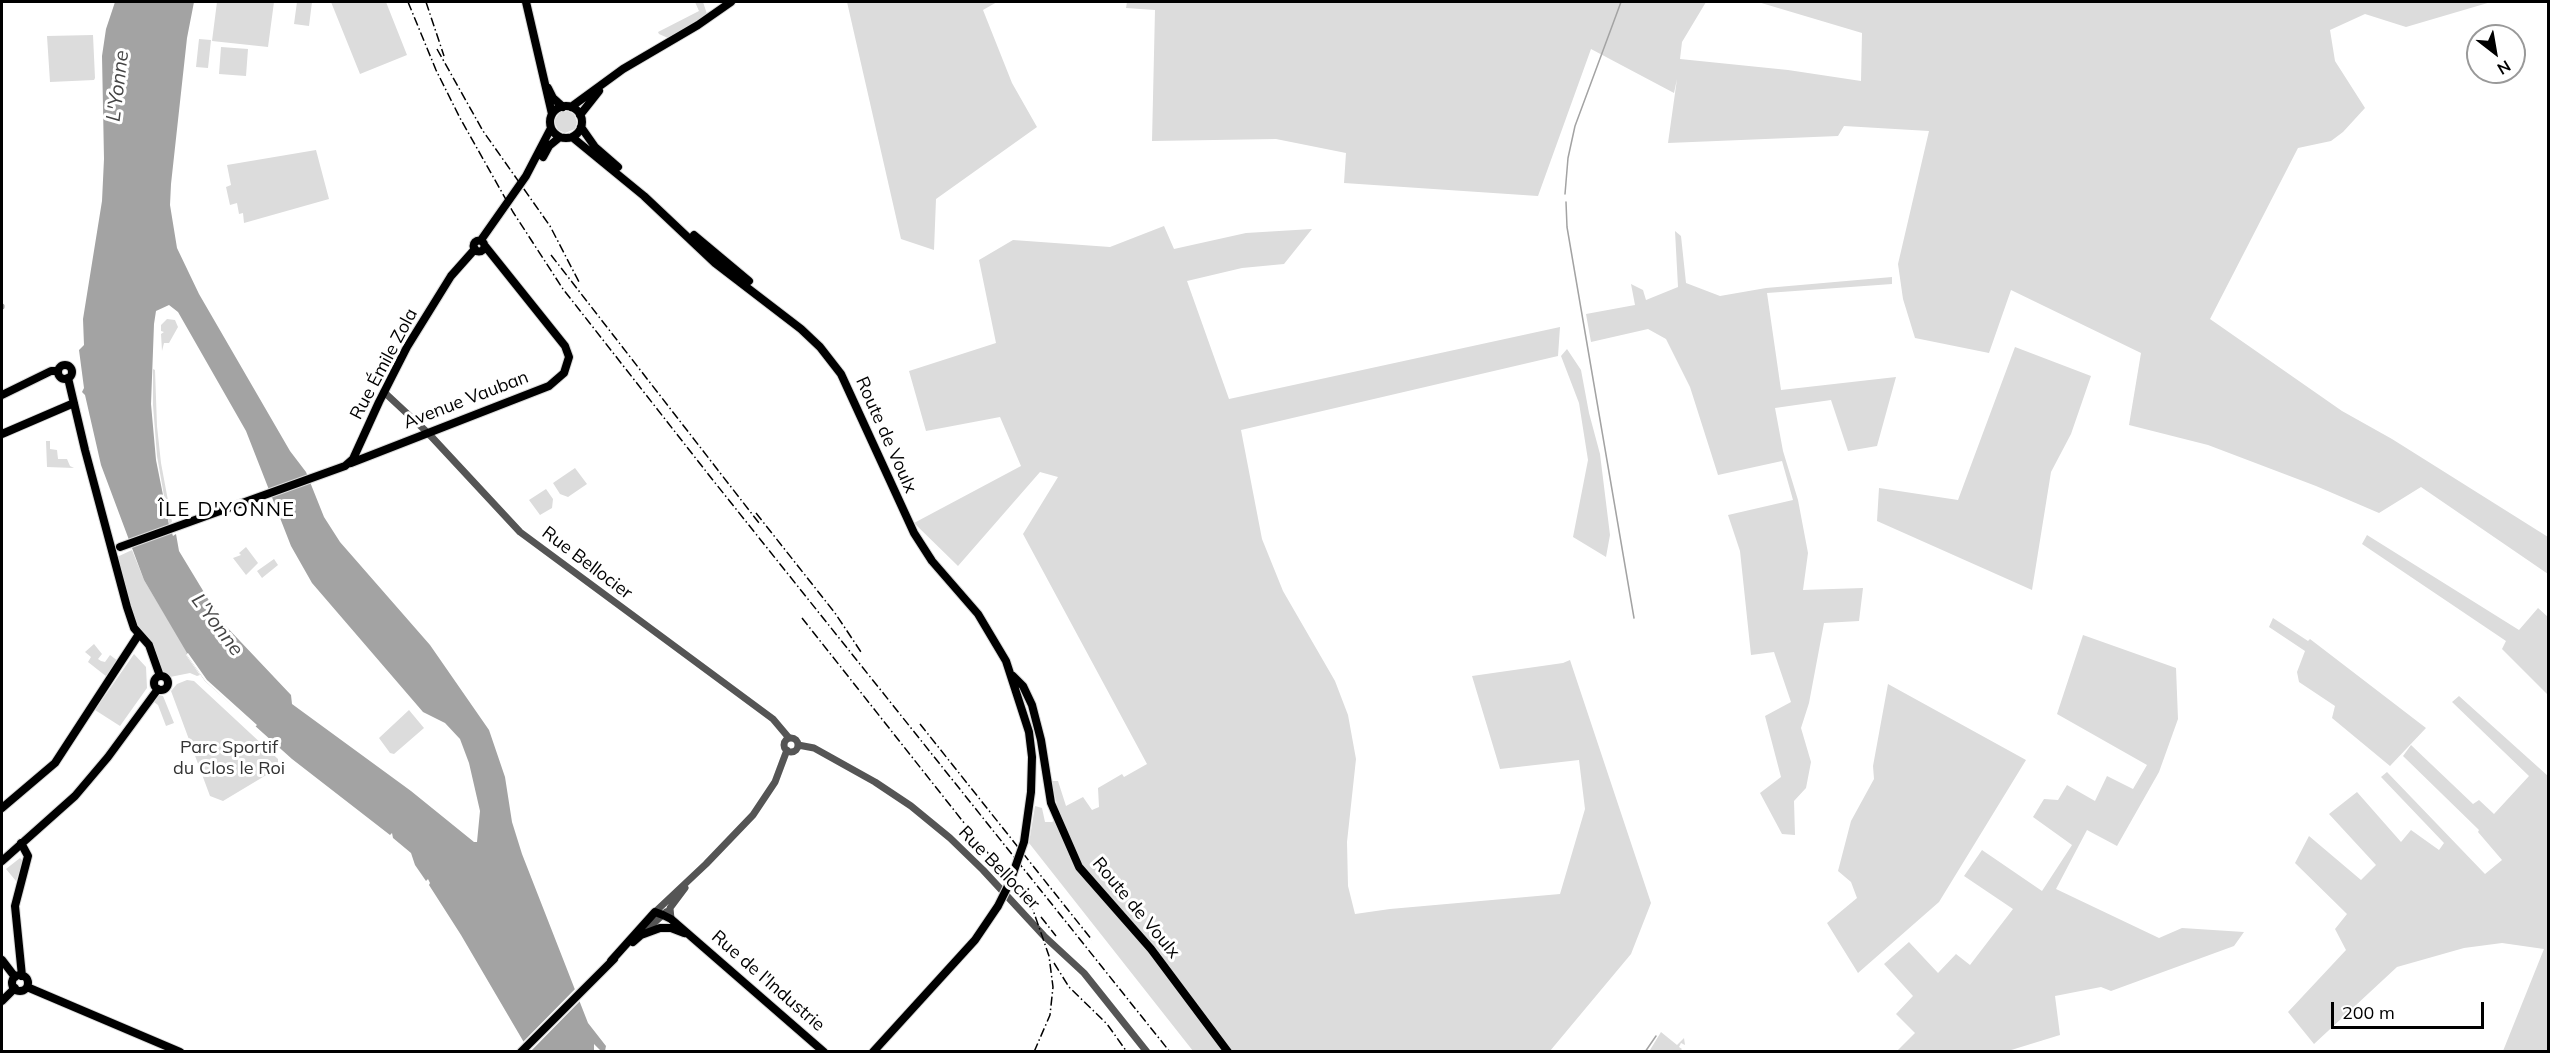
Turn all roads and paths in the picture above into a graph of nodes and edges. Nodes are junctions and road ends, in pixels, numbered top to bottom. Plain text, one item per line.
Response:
1 (526, 2) edge
2 (731, 2) edge
3 (545, 79) junction
4 (604, 83) junction
5 (567, 107) junction
6 (552, 114) junction
7 (580, 115) junction
8 (581, 127) junction
9 (551, 128) junction
10 (560, 137) junction
11 (572, 137) junction
12 (483, 244) junction
13 (773, 305) junction
14 (384, 392) junction
15 (2, 395) edge
16 (74, 403) junction
17 (428, 433) junction
18 (2, 434) edge
19 (360, 449) junction
20 (367, 455) junction
21 (345, 466) junction
22 (101, 512) junction
23 (122, 547) junction
24 (118, 576) junction
25 (140, 634) junction
26 (1011, 674) junction
27 (789, 738) junction
28 (798, 745) junction
29 (787, 750) junction
30 (2, 808) edge
31 (21, 843) junction
32 (2, 861) edge
33 (687, 883) junction
34 (665, 918) junction
35 (641, 935) junction
36 (2, 960) edge
37 (611, 961) junction
38 (19, 976) junction
39 (27, 987) junction
40 (15, 988) junction
41 (2, 1000) edge
42 (909, 1011) junction
43 (824, 1051) edge
44 (180, 1052) edge
45 (521, 1052) edge
46 (866, 1052) edge
47 (873, 1052) edge
48 (1147, 1052) edge
49 (1228, 1052) edge

1 - 3 main road
2 - 4 main road
3 - 5 main road
3 - 6 main road
4 - 5 main road
4 - 7 main road
5 - 6 main road
5 - 7 main road
6 - 9 main road
7 - 8 main road
8 - 11 main road
8 - 13 main road, Route de Voulx
9 - 10 main road
9 - 12 main road
10 - 11 main road
10 - 12 main road
11 - 13 main road, Route de Voulx
12 - 14 main road, Rue Émile Zola
12 - 17 main road, Avenue Vauban
13 - 26 main road, Route de Voulx
14 - 17 street, Rue Bellocier
14 - 19 main road, Rue Émile Zola
15 - 16 main road
16 - 18 main road
16 - 22 main road
17 - 20 main road, Avenue Vauban
17 - 27 street, Rue Bellocier
19 - 20 main road
19 - 21 main road, Rue Émile Zola
20 - 21 main road, Avenue Vauban
21 - 23 main road
22 - 23 main road
22 - 24 main road
23 - 24 main road
24 - 25 main road
25 - 30 main road
25 - 31 main road
26 - 42 main road, bridge
26 - 49 main road, Route de Voulx
27 - 28 street
27 - 29 street
28 - 29 street
28 - 48 street, Rue Bellocier
29 - 33 street
31 - 32 main road
31 - 38 main road
33 - 34 street
33 - 34 street
34 - 35 street
34 - 35 main road
34 - 37 main road
34 - 43 main road, Rue de l'Industrie
35 - 37 main road
36 - 38 main road
37 - 45 main road
38 - 39 main road
38 - 40 main road
39 - 40 main road
39 - 44 main road
40 - 41 main road
42 - 46 main road
42 - 47 main road

